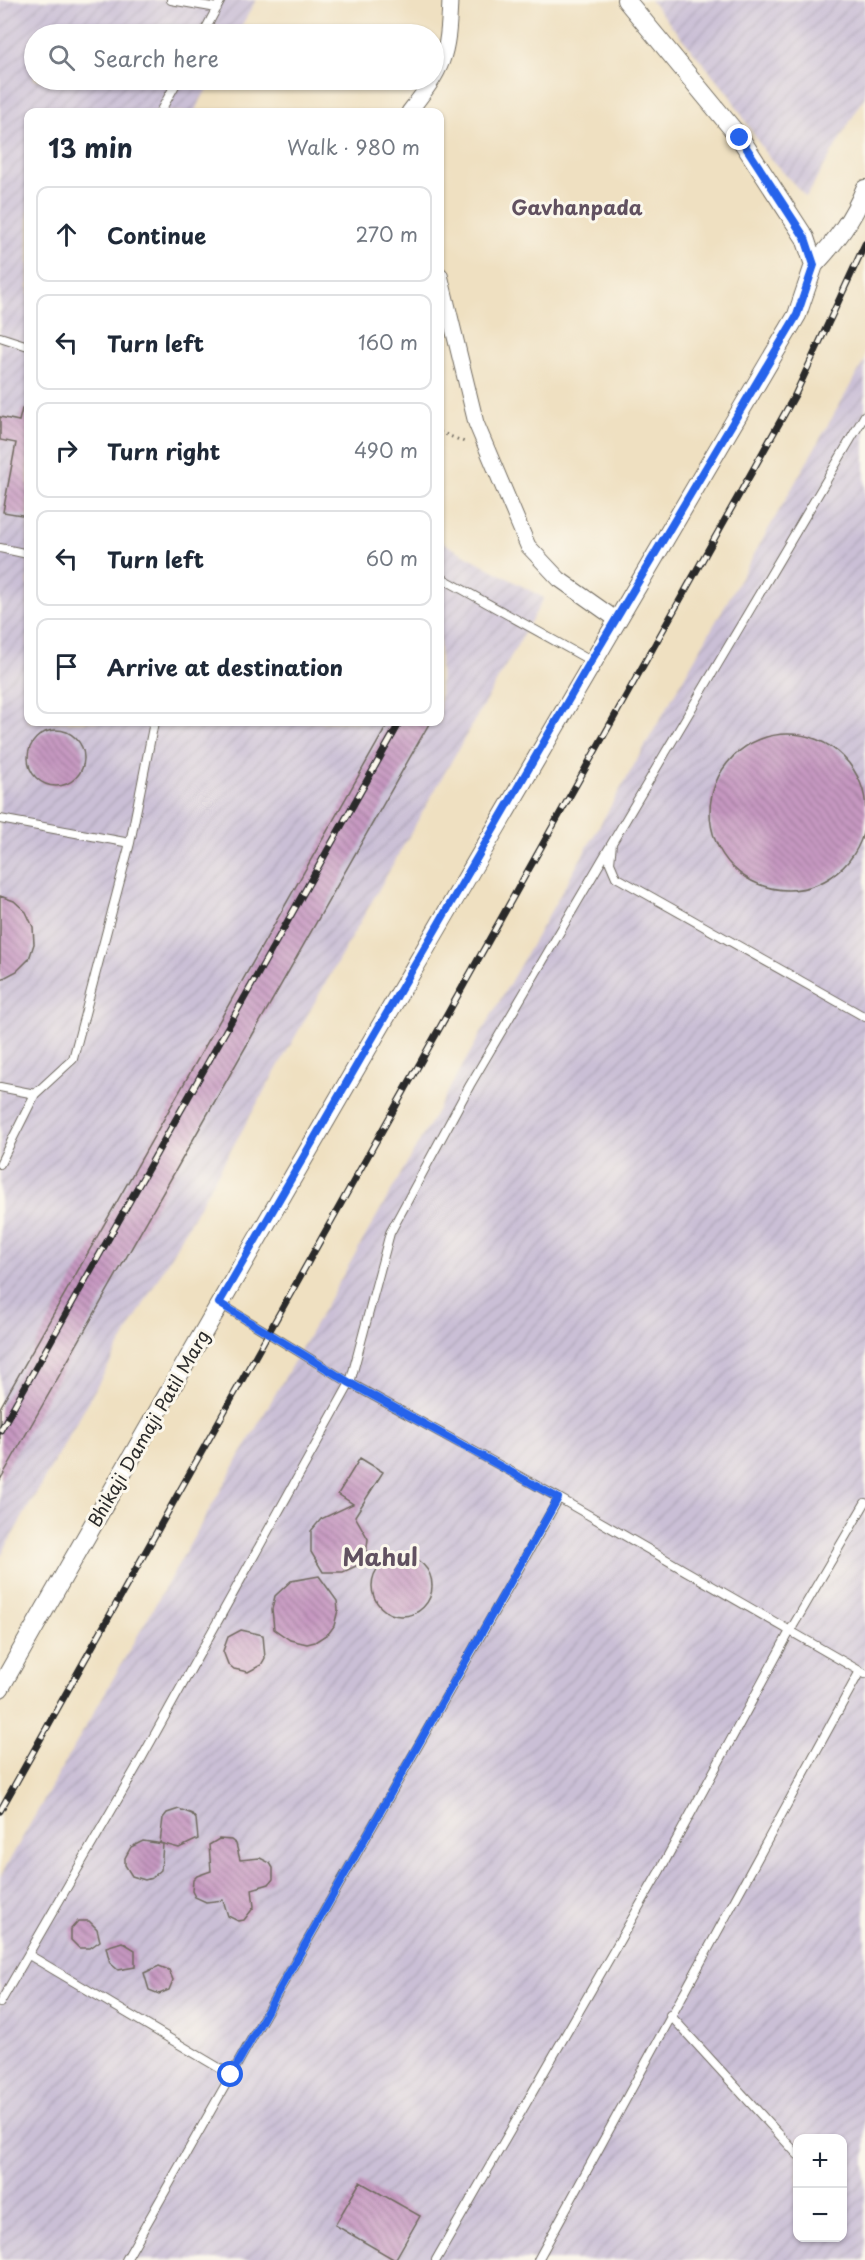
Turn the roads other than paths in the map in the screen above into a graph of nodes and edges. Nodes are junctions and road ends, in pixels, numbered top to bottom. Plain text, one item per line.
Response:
1 (171, 0) edge
2 (221, 0) edge
3 (450, 0) edge
4 (626, 0) edge
5 (217, 8) junction
6 (208, 24) edge
7 (444, 57) edge
8 (172, 90) edge
9 (426, 90) edge
10 (162, 108) edge
11 (412, 108) edge
12 (865, 189) edge
13 (814, 265) junction
14 (444, 291) edge
15 (0, 337) edge
16 (24, 345) edge
17 (865, 415) edge
18 (0, 548) edge
19 (24, 553) edge
20 (444, 579) edge
21 (617, 620) junction
22 (591, 661) junction
23 (153, 726) edge
24 (0, 819) edge
25 (130, 843) junction
26 (612, 843) junction
27 (865, 1017) edge
28 (0, 1087) edge
29 (35, 1094) junction
30 (0, 1164) edge
31 (219, 1303) junction
32 (350, 1383) junction
33 (558, 1498) junction
34 (865, 1503) edge
35 (790, 1631) junction
36 (863, 1672) edge
37 (0, 1688) edge
38 (29, 1955) junction
39 (0, 2003) edge
40 (670, 2015) junction
41 (231, 2075) junction
42 (793, 2150) edge
43 (126, 2260) edge
44 (436, 2260) edge
45 (538, 2260) edge

1 - 5 lane
2 - 5 lane
3 - 7 street
4 - 13 street
5 - 6 lane
8 - 10 lane
9 - 11 street
12 - 13 street
13 - 21 street, Bhikaji Damaji Patil Marg
14 - 21 street
15 - 16 lane
17 - 26 lane
18 - 19 lane
20 - 22 lane
21 - 22 street, Bhikaji Damaji Patil Marg
22 - 31 street, Bhikaji Damaji Patil Marg
23 - 25 lane
24 - 25 lane
25 - 29 lane
26 - 27 lane
26 - 32 lane
28 - 29 lane
29 - 30 lane
31 - 32 lane
31 - 37 street, Bhikaji Damaji Patil Marg
32 - 33 lane
32 - 38 lane
33 - 35 lane
33 - 41 lane
34 - 35 lane
35 - 36 lane
35 - 44 lane
36 - 40 lane
38 - 39 lane
38 - 41 lane
40 - 42 lane
40 - 45 lane
41 - 43 lane

